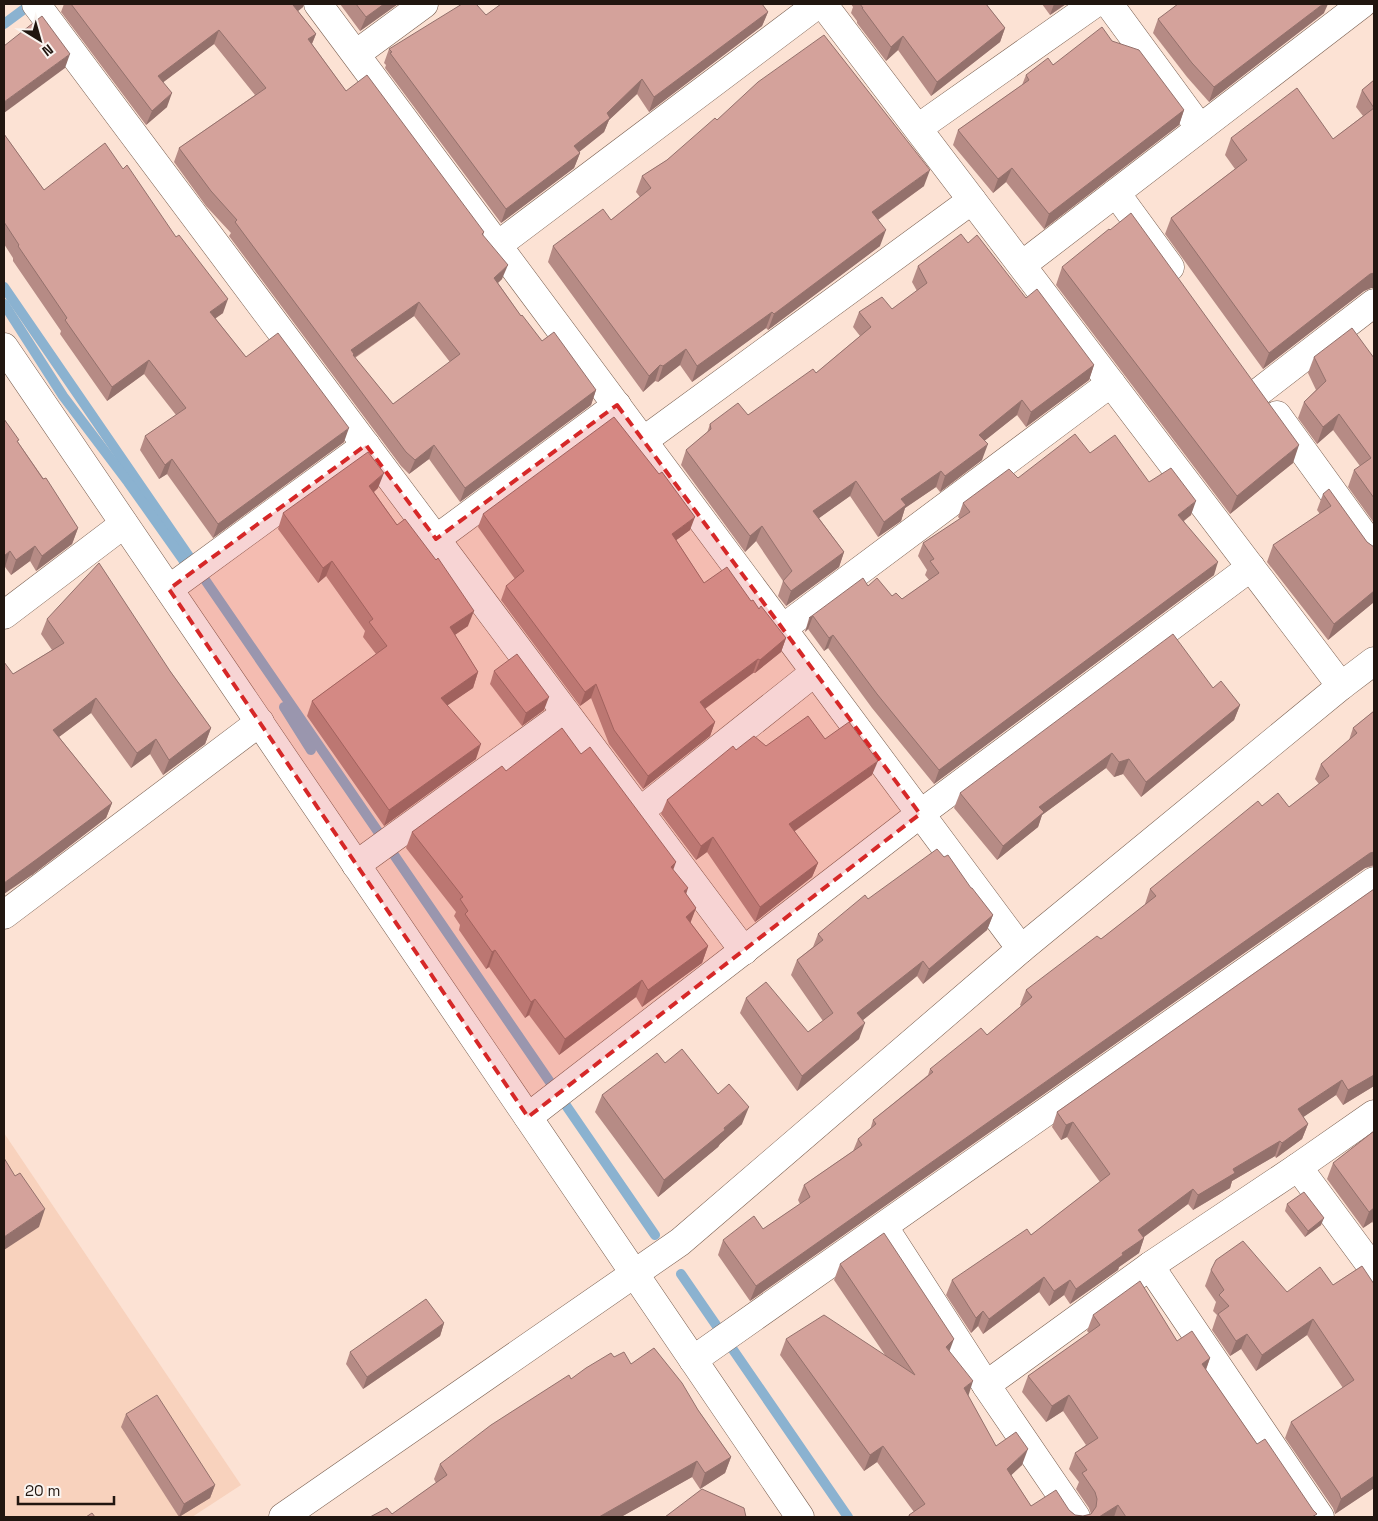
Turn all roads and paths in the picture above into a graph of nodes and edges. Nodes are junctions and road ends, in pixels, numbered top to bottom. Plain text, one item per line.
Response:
1 (36, 4) edge
2 (318, 4) edge
3 (424, 4) edge
4 (818, 4) edge
5 (823, 4) edge
6 (1094, 4) edge
7 (1108, 4) edge
8 (1362, 4) edge
9 (356, 54) junction
10 (918, 128) junction
11 (1200, 128) junction
12 (1116, 193) junction
13 (972, 200) junction
14 (498, 245) junction
15 (1022, 265) junction
16 (1185, 288) edge
17 (1374, 303) edge
18 (4, 347) edge
19 (1111, 383) junction
20 (617, 405) junction
21 (644, 441) junction
22 (366, 445) junction
23 (124, 524) junction
24 (436, 538) junction
25 (1374, 550) edge
26 (1251, 567) junction
27 (187, 575) junction
28 (4, 615) edge
29 (783, 628) junction
30 (1374, 661) edge
31 (815, 672) junction
32 (1342, 686) junction
33 (566, 713) junction
34 (260, 722) junction
35 (639, 812) junction
36 (920, 814) junction
37 (374, 851) junction
38 (1374, 881) edge
39 (4, 914) edge
40 (1021, 949) junction
41 (744, 951) junction
42 (538, 1110) junction
43 (1374, 1114) edge
44 (1298, 1167) junction
45 (884, 1226) junction
46 (1150, 1266) junction
47 (1374, 1270) edge
48 (634, 1274) junction
49 (693, 1360) junction
50 (986, 1385) junction
51 (283, 1517) edge
52 (800, 1517) edge
53 (1076, 1517) edge
54 (1320, 1517) edge

1 - 22 street
2 - 9 street
3 - 9 street
4 - 14 street
5 - 10 street
6 - 10 street
7 - 11 street
8 - 11 street
9 - 14 street
10 - 13 street
11 - 12 street
12 - 15 street
12 - 16 street
13 - 15 street
13 - 21 street
14 - 20 street
15 - 19 street
17 - 25 street
18 - 23 street
19 - 26 street
19 - 29 street
20 - 21 street
20 - 24 street
21 - 29 street
22 - 24 street
22 - 27 street
23 - 27 street
23 - 28 street
24 - 33 street
26 - 32 street
26 - 36 street
27 - 34 street
29 - 31 street
30 - 32 street
31 - 35 street
31 - 36 street
32 - 40 street
33 - 35 street
33 - 37 street
34 - 37 street
34 - 39 street
35 - 41 street
36 - 40 street
36 - 41 street
37 - 42 street
38 - 45 street
40 - 48 street
41 - 42 street
42 - 48 street
43 - 44 street
44 - 46 street
44 - 47 street
45 - 49 street
45 - 50 street
46 - 50 street
46 - 54 street
48 - 49 street
48 - 51 street
49 - 52 street
50 - 53 street

